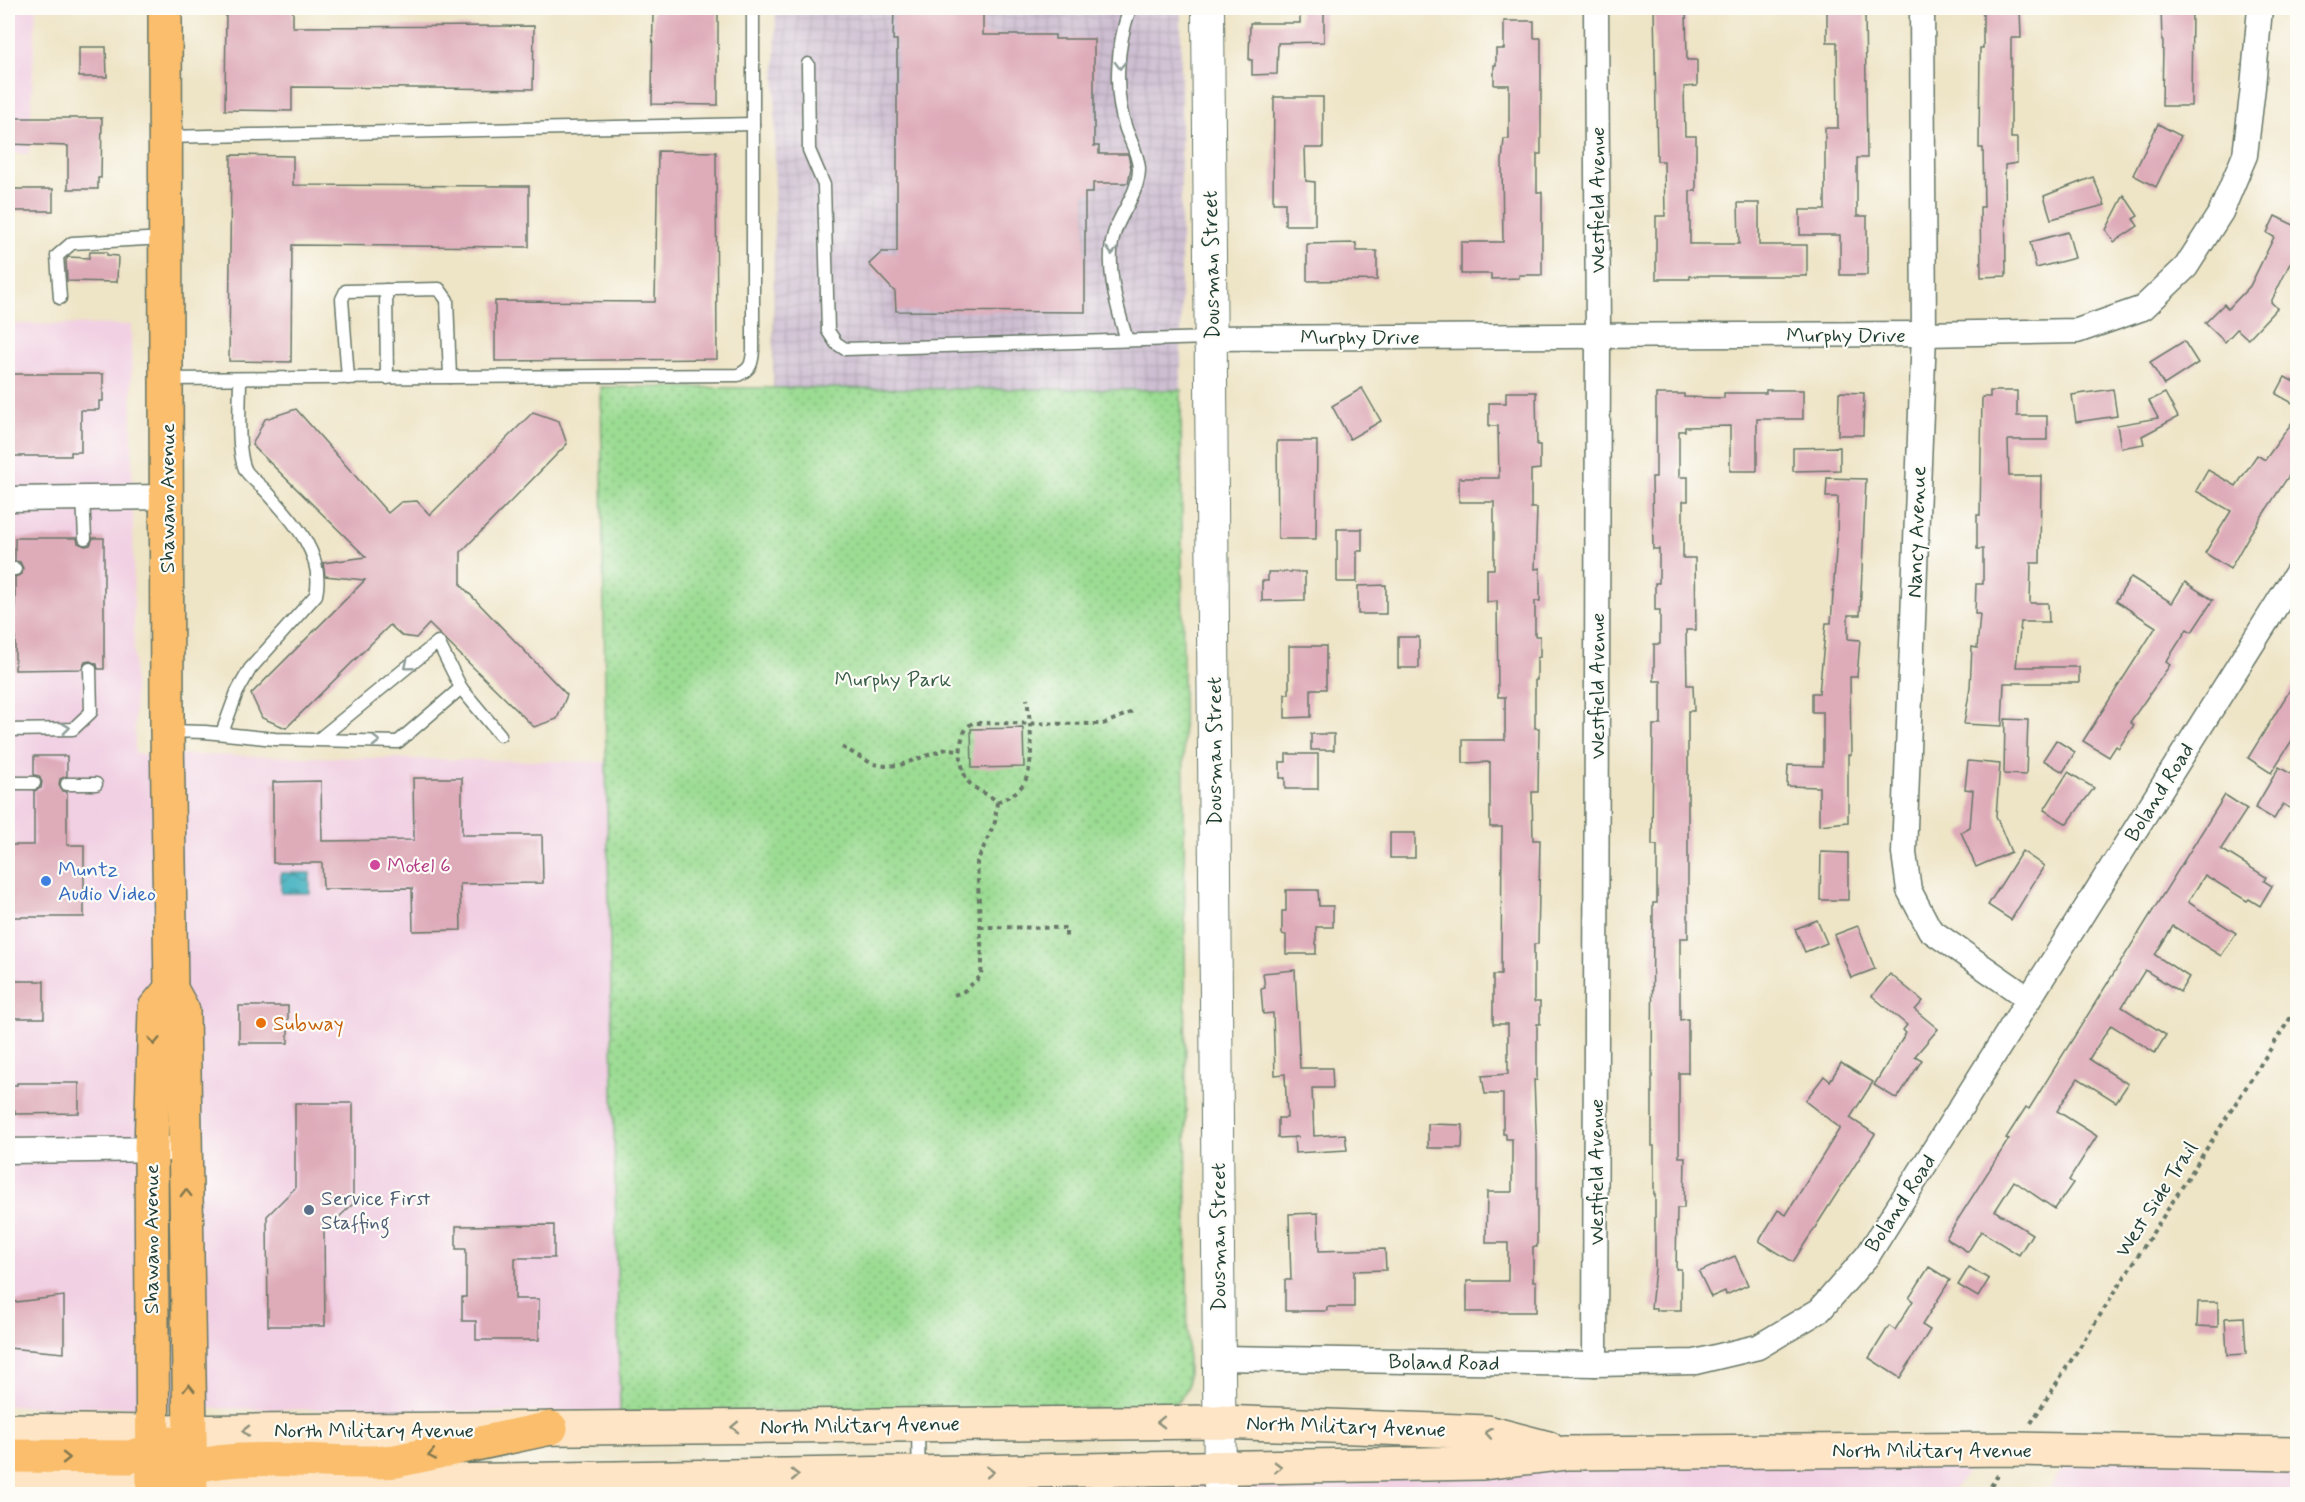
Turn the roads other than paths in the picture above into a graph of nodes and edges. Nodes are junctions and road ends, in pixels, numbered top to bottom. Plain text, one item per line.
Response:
1 (165, 8) edge
2 (753, 8) edge
3 (1130, 8) edge
4 (1208, 8) edge
5 (1596, 8) edge
6 (1922, 8) edge
7 (2260, 8) edge
8 (808, 64) dead end
9 (753, 124) junction
10 (165, 137) junction
11 (166, 238) junction
12 (386, 290) junction
13 (60, 298) dead end
14 (1924, 334) junction
15 (1598, 336) junction
16 (1211, 338) junction
17 (1127, 340) junction
18 (450, 377) junction
19 (348, 378) junction
20 (387, 378) junction
21 (166, 379) junction
22 (240, 379) junction
23 (167, 497) junction
24 (83, 498) junction
25 (8, 499) edge
26 (85, 538) dead end
27 (2298, 572) edge
28 (90, 669) dead end
29 (461, 688) junction
30 (8, 730) edge
31 (167, 731) junction
32 (222, 733) junction
33 (501, 735) dead end
34 (318, 740) junction
35 (8, 783) edge
36 (34, 783) dead end
37 (67, 784) dead end
38 (96, 784) dead end
39 (171, 989) junction
40 (2029, 999) junction
41 (185, 1148) junction
42 (151, 1149) junction
43 (8, 1151) edge
44 (1219, 1358) junction
45 (1595, 1364) junction
46 (1220, 1422) junction
47 (918, 1425) junction
48 (551, 1428) junction
49 (8, 1430) edge
50 (190, 1431) junction
51 (152, 1442) junction
52 (1566, 1453) junction
53 (2298, 1454) edge
54 (8, 1456) edge
55 (1219, 1481) edge
56 (191, 1483) edge
57 (918, 1484) edge
58 (8, 1485) edge
59 (153, 1490) edge

1 - 10 main road, Shawano Avenue
2 - 9 lane
3 -> 17 lane
4 - 16 street, Dousman Street
5 - 15 street, Westfield Avenue
6 - 14 street, Nancy Avenue
7 - 14 street, Murphy Drive
8 - 17 lane
9 - 10 lane
9 - 18 lane
10 - 11 main road, Shawano Avenue
11 - 13 lane
11 - 21 main road, Shawano Avenue
12 - 18 lane
12 - 19 lane
12 - 20 lane
14 - 15 street, Murphy Drive
14 - 40 street, Nancy Avenue
15 - 16 street, Murphy Drive
15 - 45 street, Westfield Avenue
16 - 17 lane
16 - 44 street, Dousman Street
18 - 20 lane
19 - 20 lane
19 - 22 lane
21 - 22 lane
21 - 23 main road, Shawano Avenue
22 - 32 lane
23 - 24 street
23 - 31 main road, Shawano Avenue
24 - 25 street
24 - 26 lane
27 - 40 street, Boland Road
30 -> 28 lane
29 - 33 lane
34 -> 29 lane
29 -> 34 lane
31 - 32 lane
31 - 39 main road, Shawano Avenue
32 - 34 lane
35 - 36 lane
37 - 38 lane
39 - 41 main road, Shawano Avenue
39 -> 42 main road, Shawano Avenue
40 - 45 street, Boland Road
41 - 42 street
50 -> 41 main road, Shawano Avenue
42 - 43 street
42 - 51 main road, Shawano Avenue
44 - 45 street, Boland Road
44 - 46 street, Dousman Street
46 -> 47 main road, North Military Avenue
52 -> 46 main road, North Military Avenue
46 - 55 street, Dousman Street
47 -> 48 main road, North Military Avenue
47 - 57 lane
48 -> 50 main road, North Military Avenue
48 -> 56 main road
49 - 51 main road, North Military Avenue
50 - 51 main road, North Military Avenue
50 - 56 main road, Shawano Avenue
54 -> 51 main road
51 - 59 main road, Shawano Avenue
52 - 53 main road, North Military Avenue
55 -> 52 main road, North Military Avenue
57 -> 55 main road, North Military Avenue
56 -> 57 main road, North Military Avenue
56 - 59 main road, North Military Avenue
58 - 59 main road, North Military Avenue

